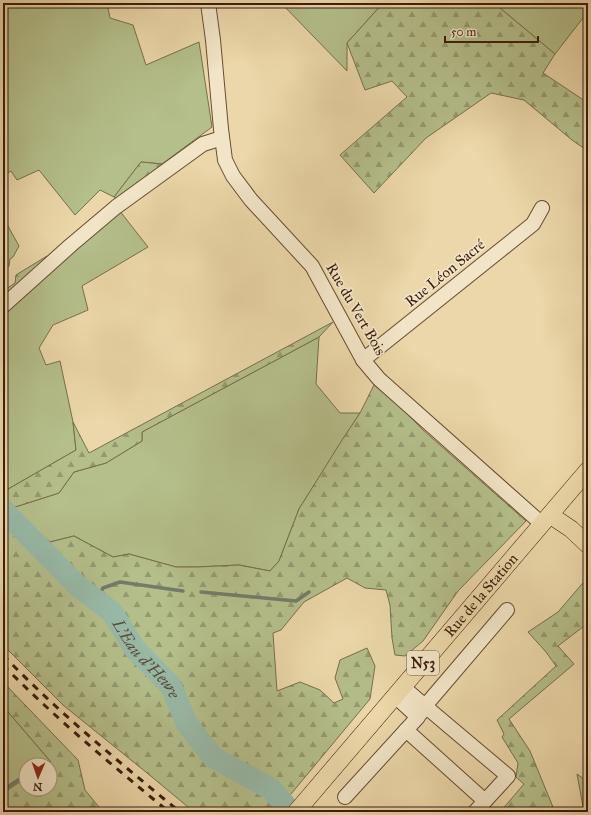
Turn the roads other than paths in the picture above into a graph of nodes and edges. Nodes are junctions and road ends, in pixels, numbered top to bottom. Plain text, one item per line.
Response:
1 (208, 3) edge
2 (222, 138) junction
3 (542, 208) dead end
4 (3, 306) edge
5 (363, 360) junction
6 (588, 470) edge
7 (546, 519) junction
8 (588, 545) edge
9 (507, 610) dead end
10 (399, 691) junction
11 (422, 712) junction
12 (406, 730) junction
13 (345, 797) dead end
14 (485, 801) junction
15 (296, 812) edge
16 (475, 812) edge

1 - 2 street, Rue du Vert Bois
2 - 4 street
2 - 5 street, Rue du Vert Bois
3 - 5 street, Rue Léon Sacré
5 - 7 street, Rue du Vert Bois
6 - 7 main road, Rue de la Station / N53
7 - 8 main road
7 - 10 main road, Rue de la Station / N53
9 - 11 street
10 - 11 street
10 - 15 main road, Rue de la Station / N53
11 - 12 street
11 - 14 street
12 - 13 street
12 - 14 street
14 - 16 street

